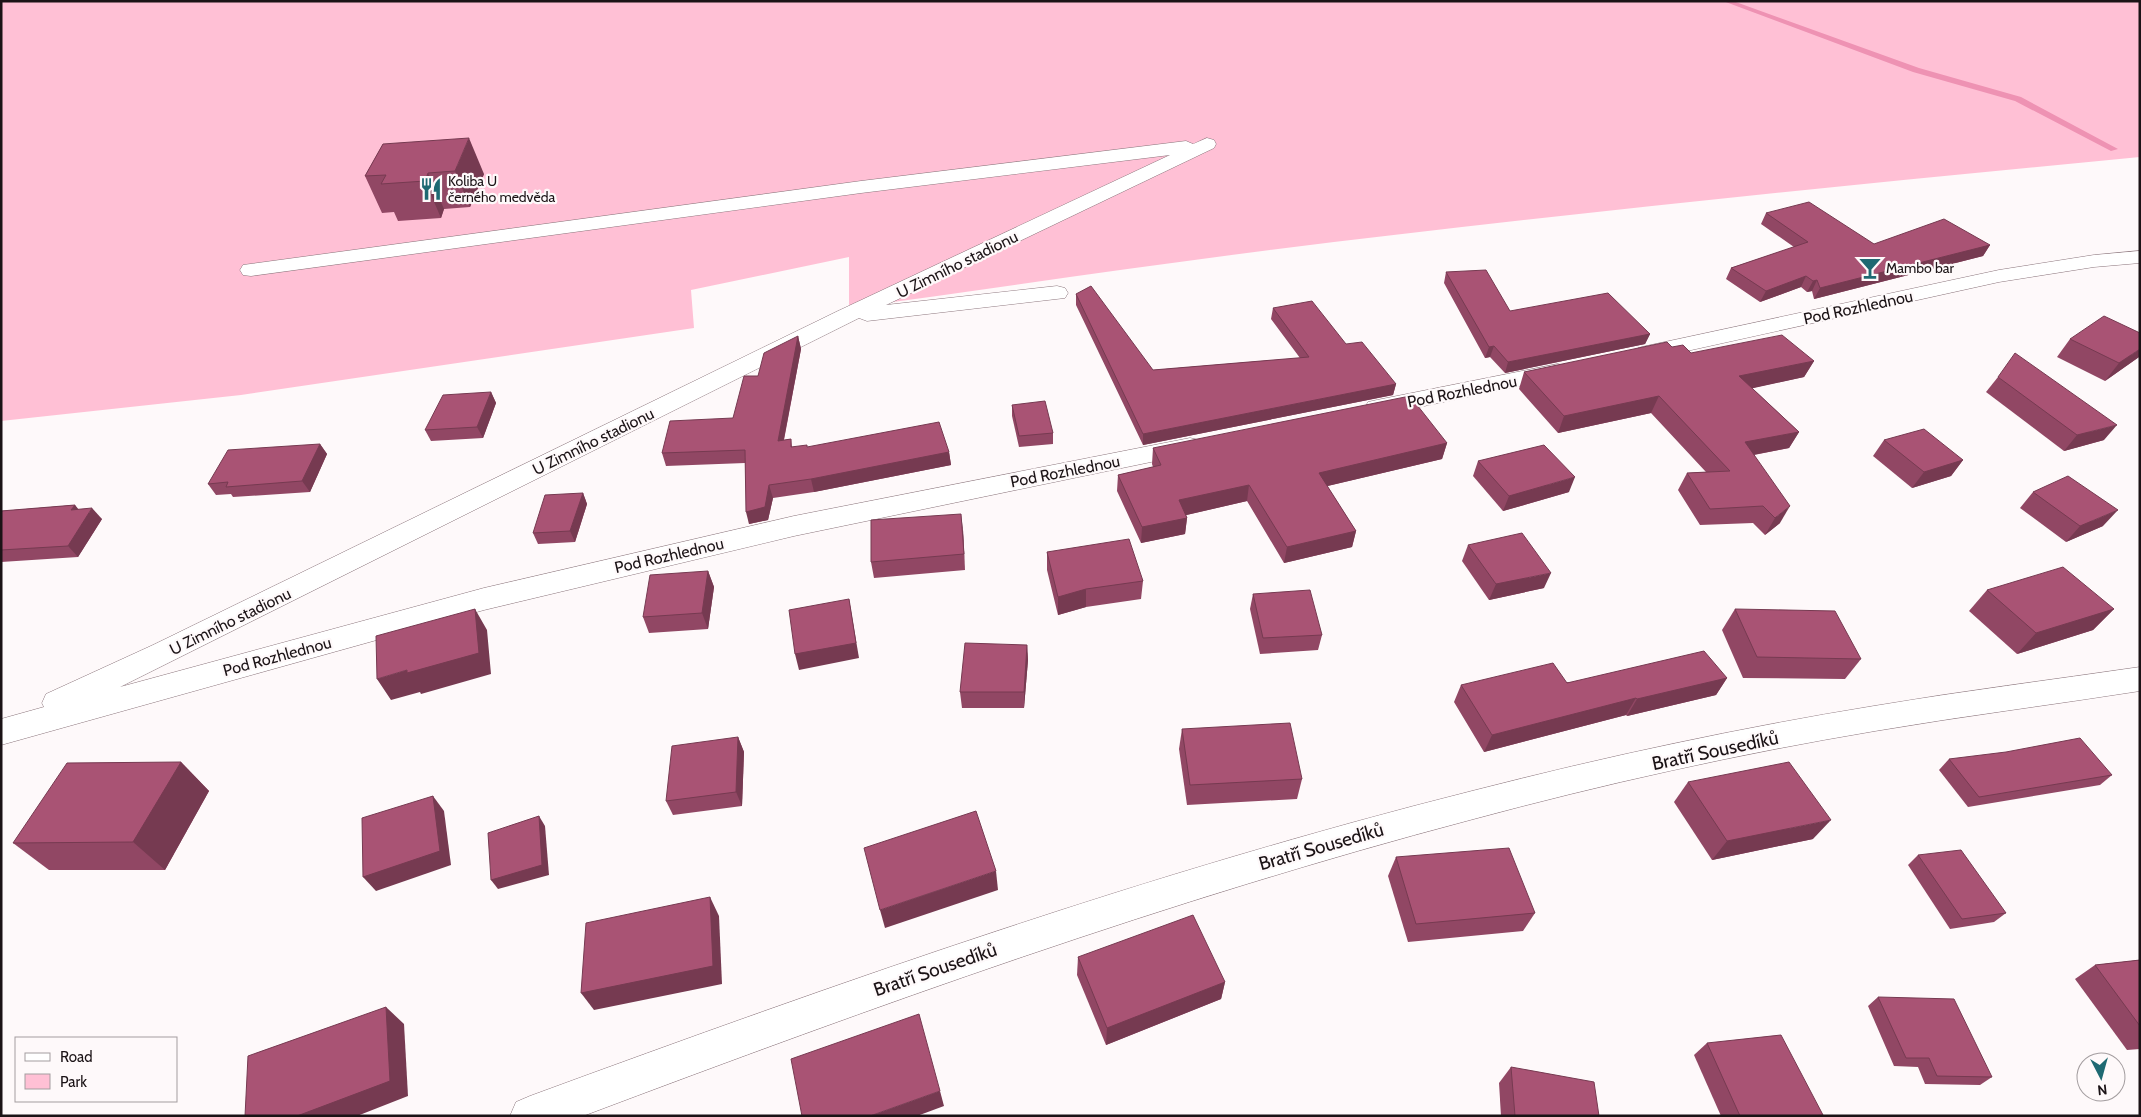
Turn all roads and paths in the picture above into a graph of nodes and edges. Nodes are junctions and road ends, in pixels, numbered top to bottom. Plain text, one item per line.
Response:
1 (2140, 257) edge
2 (251, 270) dead end
3 (1057, 293) dead end
4 (846, 316) junction
5 (1625, 358) edge
6 (1576, 368) edge
7 (1351, 413) edge
8 (1214, 441) edge
9 (2140, 679) edge
10 (1, 731) edge
11 (530, 1116) edge

1 - 5 street, Pod Rozhlednou
2 - 4 street, U Zimního stadionu
3 - 4 street
4 - 10 street, U Zimního stadionu
6 - 7 street, Pod Rozhlednou
8 - 10 street, Pod Rozhlednou
9 - 11 street, Bratří Sousedíků

